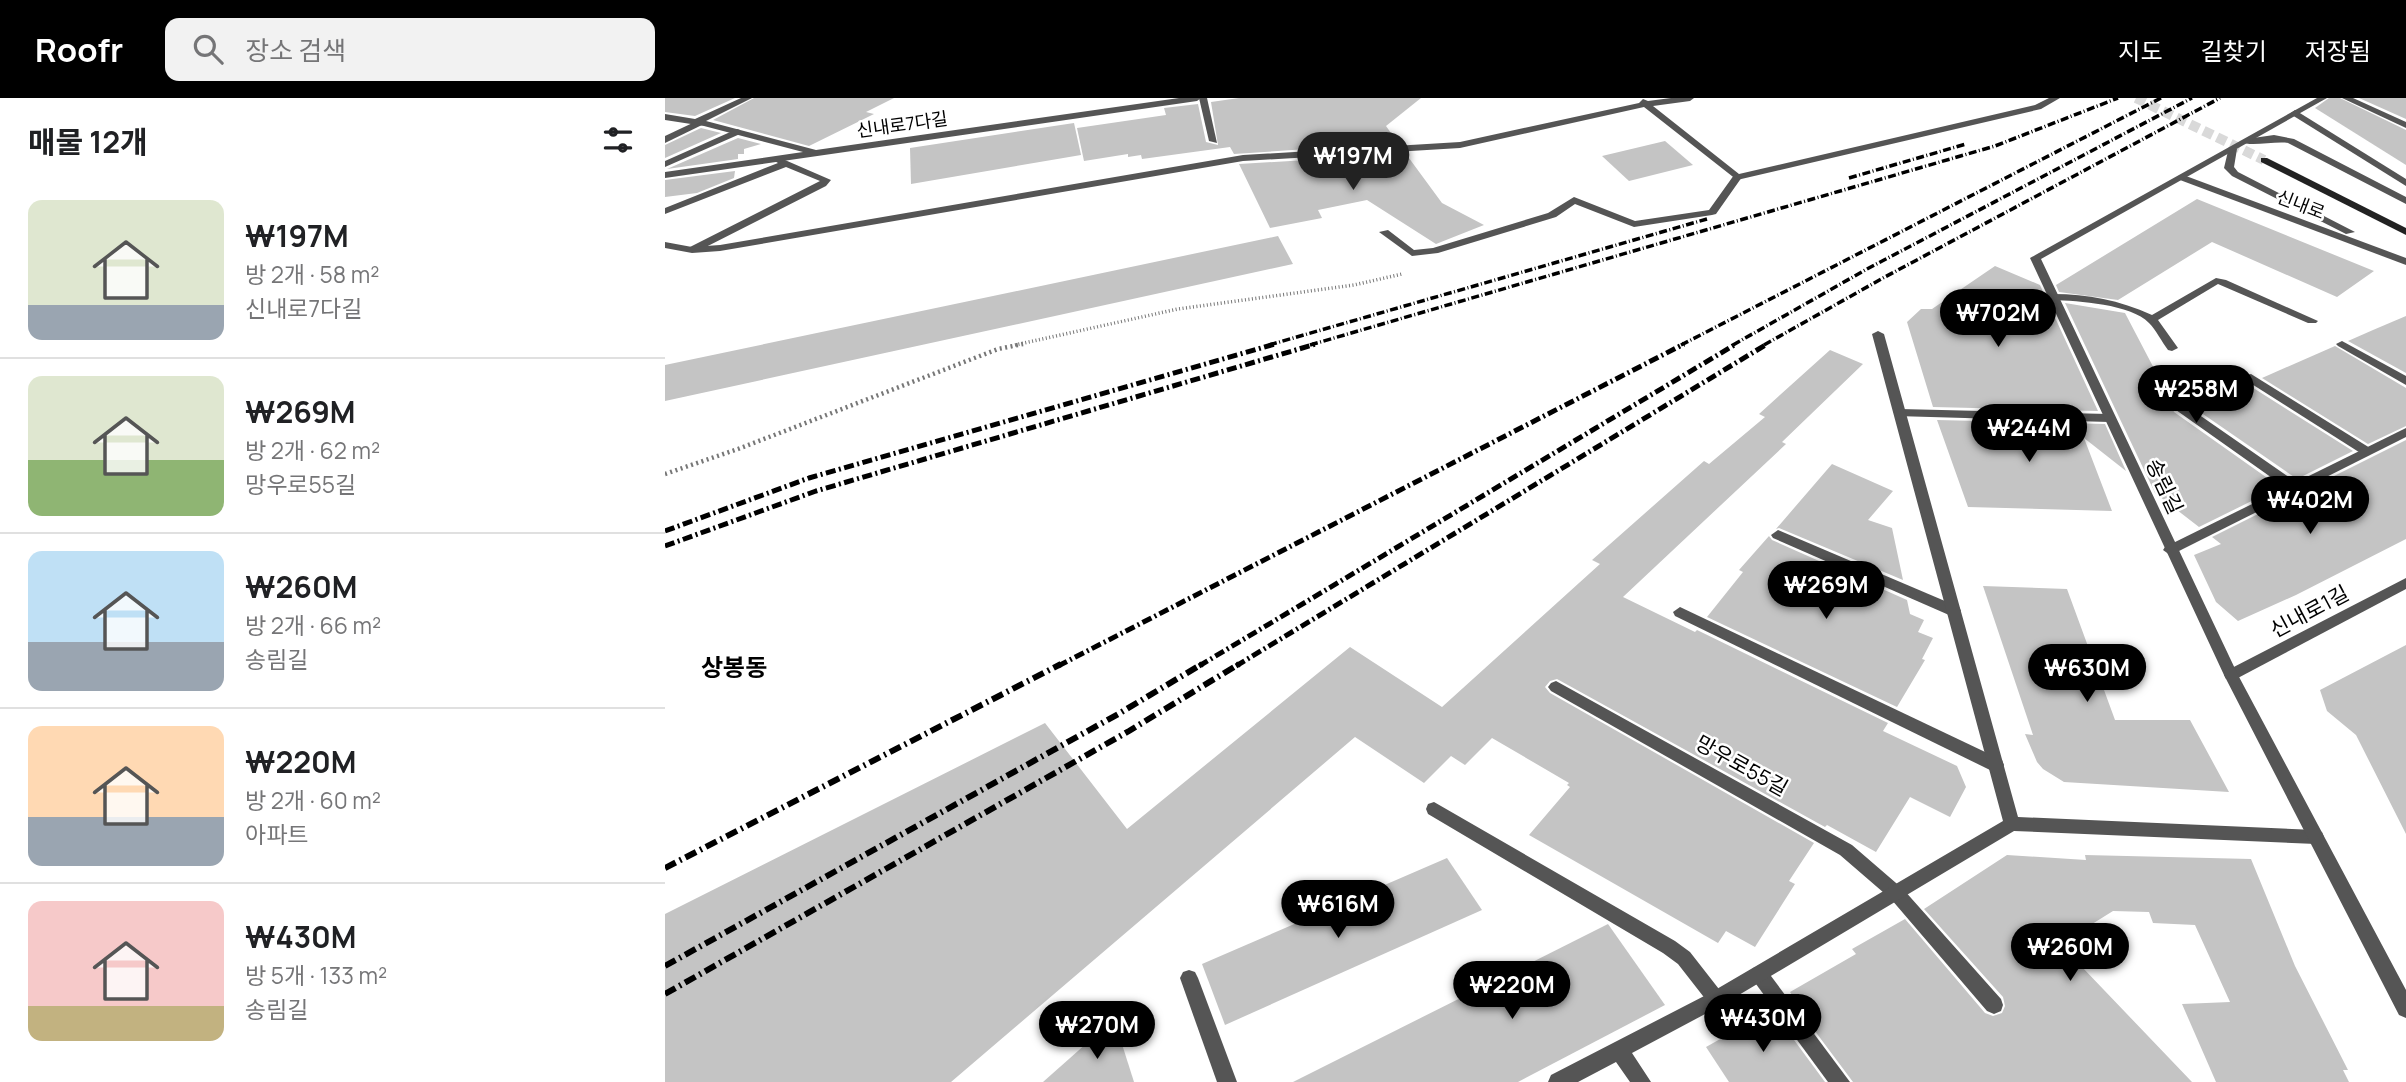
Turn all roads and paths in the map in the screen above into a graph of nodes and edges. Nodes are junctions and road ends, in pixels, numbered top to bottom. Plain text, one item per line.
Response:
1 (748, 98) edge
2 (1197, 98) edge
3 (1203, 98) edge
4 (1636, 98) edge
5 (1690, 98) edge
6 (2056, 98) edge
7 (2323, 98) edge
8 (2346, 98) edge
9 (1647, 104) junction
10 (2295, 113) junction
11 (665, 117) edge
12 (699, 122) junction
13 (2406, 125) edge
14 (737, 132) junction
15 (665, 140) edge
16 (1214, 141) dead end
17 (2246, 142) junction
18 (2232, 149) junction
19 (820, 154) junction
20 (2264, 160) tunnel mouth
21 (783, 161) junction
22 (665, 165) edge
23 (684, 173) junction
24 (665, 175) edge
25 (1737, 177) junction
26 (2183, 178) junction
27 (2406, 183) edge
28 (2406, 201) edge
29 (665, 211) edge
30 (1384, 232) dead end
31 (2406, 232) edge
32 (665, 245) edge
33 (692, 250) junction
34 (2406, 261) edge
35 (1402, 274) dead end
36 (2053, 297) junction
37 (2152, 320) junction
38 (2312, 321) dead end
39 (1878, 334) dead end
40 (2343, 344) dead end
41 (2172, 348) dead end
42 (2251, 378) dead end
43 (2406, 381) edge
44 (2177, 398) dead end
45 (1900, 413) junction
46 (2109, 418) junction
47 (2406, 432) edge
48 (2366, 451) junction
49 (665, 474) edge
50 (2294, 488) junction
51 (1778, 535) dead end
52 (2170, 550) junction
53 (2406, 583) edge
54 (1954, 611) junction
55 (1680, 612) dead end
56 (2231, 675) junction
57 (1556, 687) dead end
58 (1996, 765) junction
59 (1434, 809) dead end
60 (2013, 824) junction
61 (2316, 837) junction
62 (1897, 894) junction
63 (1759, 974) junction
64 (1189, 978) dead end
65 (1716, 999) junction
66 (1994, 1005) dead end
67 (2406, 1009) edge
68 (1619, 1050) junction
69 (1227, 1082) edge
70 (1558, 1082) edge
71 (1641, 1082) edge
72 (1840, 1082) edge

1 - 12 street
2 - 19 street, 신내로7다길
3 - 16 street
4 - 9 street
5 - 9 street
6 - 25 street
7 - 10 street, 송림길
8 - 13 street
9 - 25 street
9 - 33 street
10 - 17 street, 송림길
10 - 27 street
11 - 12 street, 신내로7다길
12 - 14 street, 신내로7다길
12 - 15 street
14 - 19 street, 신내로7다길
14 - 22 street
17 - 18 street, 송림길
17 - 28 street
18 - 26 street, 송림길
18 - 34 street
19 - 21 street, 신내로7다길
20 - 31 main road, 신내로
21 - 23 street, 신내로7다길
21 - 29 street, 신내로7다길
21 - 33 street
22 - 23 street, 신내로7다길
23 - 24 street, 신내로7다길
25 - 30 street
26 - 34 street, 신내로
26 - 36 street, 송림길
32 - 33 street
35 - 49 path
36 - 37 street
36 - 46 street, 송림길
37 - 38 street
37 - 41 street
39 - 45 street
40 - 43 street
42 - 48 street
44 - 50 street
45 - 46 street
45 - 54 street
46 - 52 street, 송림길
47 - 48 street
48 - 50 street
50 - 52 street
51 - 54 street
52 - 56 street, 송림길
53 - 56 street, 신내로1길
54 - 58 street
55 - 58 street
56 - 61 street, 송림길
57 - 62 street, 망우로55길
58 - 60 street
59 - 65 street
60 - 61 street
60 - 62 street
61 - 67 street, 송림길
62 - 63 street
62 - 66 street, 망우로55길
63 - 65 street
63 - 72 street
64 - 69 street
65 - 68 street
68 - 70 street
68 - 71 street

